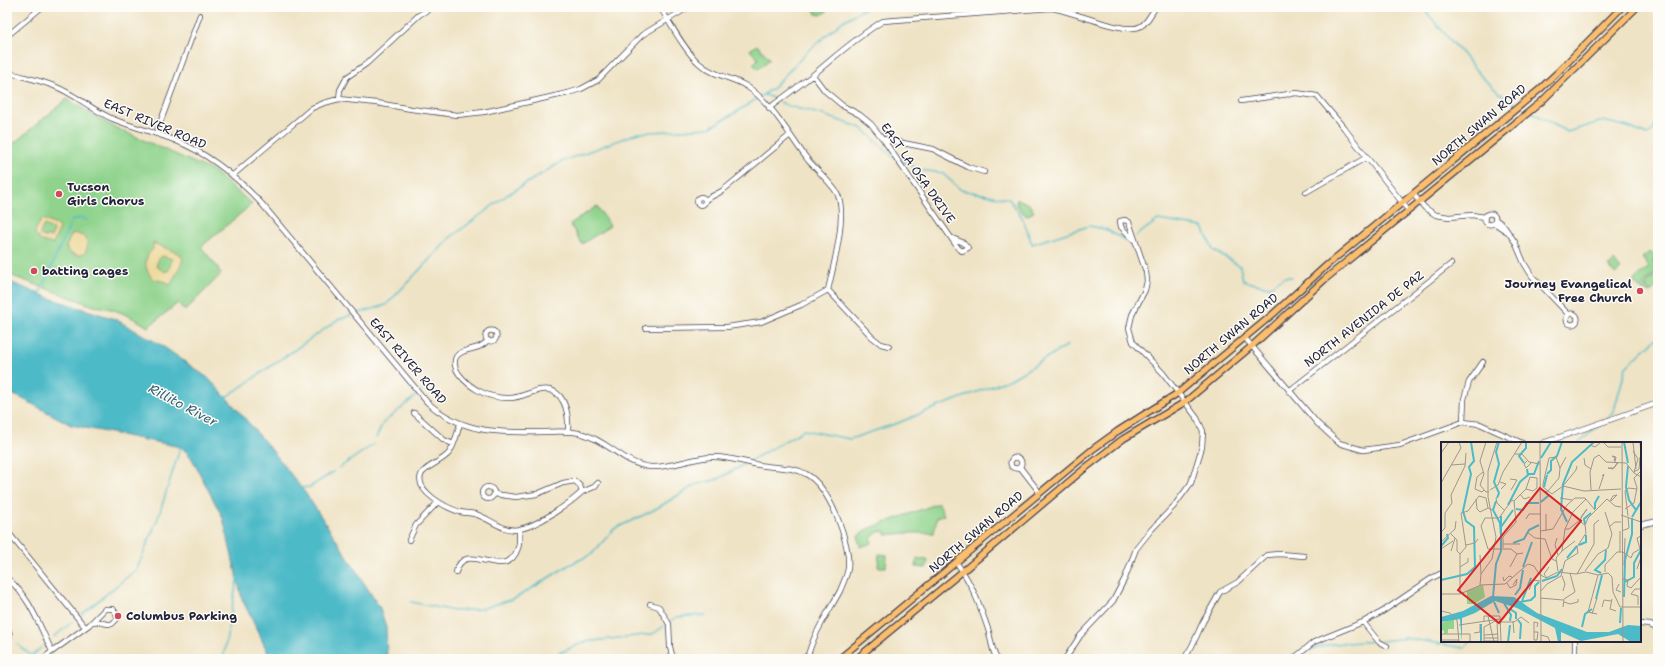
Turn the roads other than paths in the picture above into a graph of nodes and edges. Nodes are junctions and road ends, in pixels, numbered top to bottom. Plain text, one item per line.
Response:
1 (42, 7) edge
2 (433, 7) edge
3 (660, 7) edge
4 (689, 7) edge
5 (1156, 7) edge
6 (1622, 7) edge
7 (1637, 7) edge
8 (200, 15) dead end
9 (668, 18) junction
10 (7, 36) edge
11 (7, 72) edge
12 (813, 75) junction
13 (339, 99) junction
14 (1241, 101) dead end
15 (769, 108) junction
16 (156, 134) junction
17 (790, 135) junction
18 (883, 139) junction
19 (1367, 157) junction
20 (984, 172) dead end
21 (233, 175) junction
22 (1306, 192) dead end
23 (1413, 194) junction
24 (705, 200) dead end
25 (1419, 201) junction
26 (1403, 202) junction
27 (1408, 210) junction
28 (1485, 217) junction
29 (1494, 221) junction
30 (952, 238) dead end
31 (1135, 241) dead end
32 (1451, 264) dead end
33 (828, 290) junction
34 (1569, 315) dead end
35 (646, 328) dead end
36 (1245, 338) junction
37 (488, 340) dead end
38 (889, 346) dead end
39 (1252, 346) junction
40 (1483, 362) dead end
41 (1290, 391) junction
42 (1178, 393) junction
43 (1185, 402) junction
44 (1658, 403) edge
45 (414, 413) dead end
46 (1463, 422) junction
47 (460, 424) junction
48 (568, 431) junction
49 (1520, 442) edge
50 (1546, 442) edge
51 (453, 444) junction
52 (1020, 467) dead end
53 (598, 483) dead end
54 (582, 492) junction
55 (1040, 492) junction
56 (494, 494) dead end
57 (438, 502) junction
58 (1658, 521) edge
59 (1641, 525) edge
60 (519, 530) junction
61 (7, 531) edge
62 (409, 540) dead end
63 (1304, 556) dead end
64 (956, 562) junction
65 (963, 571) junction
66 (456, 572) dead end
67 (1441, 574) edge
68 (7, 578) edge
69 (650, 604) dead end
70 (92, 622) junction
71 (1363, 622) junction
72 (1641, 624) edge
73 (7, 626) edge
74 (85, 627) junction
75 (1658, 629) edge
76 (7, 642) edge
77 (1575, 642) edge
78 (1387, 646) dead end
79 (52, 651) junction
80 (808, 658) edge
81 (42, 659) edge
82 (673, 659) edge
83 (840, 659) edge
84 (856, 659) edge
85 (996, 659) edge
86 (1065, 659) edge
87 (1184, 659) edge
88 (1293, 659) edge
89 (1573, 659) edge

1 - 10 street
2 - 13 street
3 - 9 street
4 - 9 street
5 - 12 street
6 - 23 main road, NORTH SWAN ROAD
7 - 25 main road, NORTH SWAN ROAD
8 - 16 street
9 - 13 street
9 - 15 street
11 - 16 street, EAST RIVER ROAD
12 - 15 street
12 - 18 street, EAST LA OSA DRIVE
13 - 21 street
14 - 19 street
15 - 17 street
16 - 21 street, EAST RIVER ROAD
17 - 24 street
17 - 33 street
18 - 20 street
18 - 30 street, EAST LA OSA DRIVE
19 - 22 street
19 - 26 street
21 - 47 street, EAST RIVER ROAD
23 - 25 street
23 - 26 main road, NORTH SWAN ROAD
25 - 27 main road, NORTH SWAN ROAD
25 - 28 street
26 - 27 street
26 - 36 main road, NORTH SWAN ROAD
27 - 39 main road, NORTH SWAN ROAD
28 - 29 street
28 - 29 street
29 - 34 street
31 - 42 street
32 - 41 street, NORTH AVENIDA DE PAZ
33 - 35 street
33 - 38 street
36 - 39 street
36 - 42 main road, NORTH SWAN ROAD
37 - 48 street
39 - 41 street
39 - 43 main road, NORTH SWAN ROAD
40 - 46 street
41 - 46 street
42 - 43 street
42 - 55 main road, NORTH SWAN ROAD
43 - 65 main road, NORTH SWAN ROAD
43 - 86 street
44 - 50 street
45 - 51 street
46 - 49 street
47 - 48 street, EAST RIVER ROAD
47 - 51 street
48 - 80 street, EAST RIVER ROAD
51 - 57 street
52 - 55 street
53 - 54 street
54 - 56 street
54 - 60 street
55 - 64 main road, NORTH SWAN ROAD
57 - 60 street
57 - 62 street
58 - 59 street
60 - 66 street
61 - 74 street
63 - 87 street
64 - 65 street
64 - 83 main road, NORTH SWAN ROAD
65 - 84 main road, NORTH SWAN ROAD
65 - 85 street
67 - 71 street
68 - 79 street
69 - 82 street
70 - 70 street
70 - 74 street
71 - 78 street
71 - 88 street
72 - 75 street
73 - 76 street
74 - 79 street
77 - 89 street
79 - 81 street

